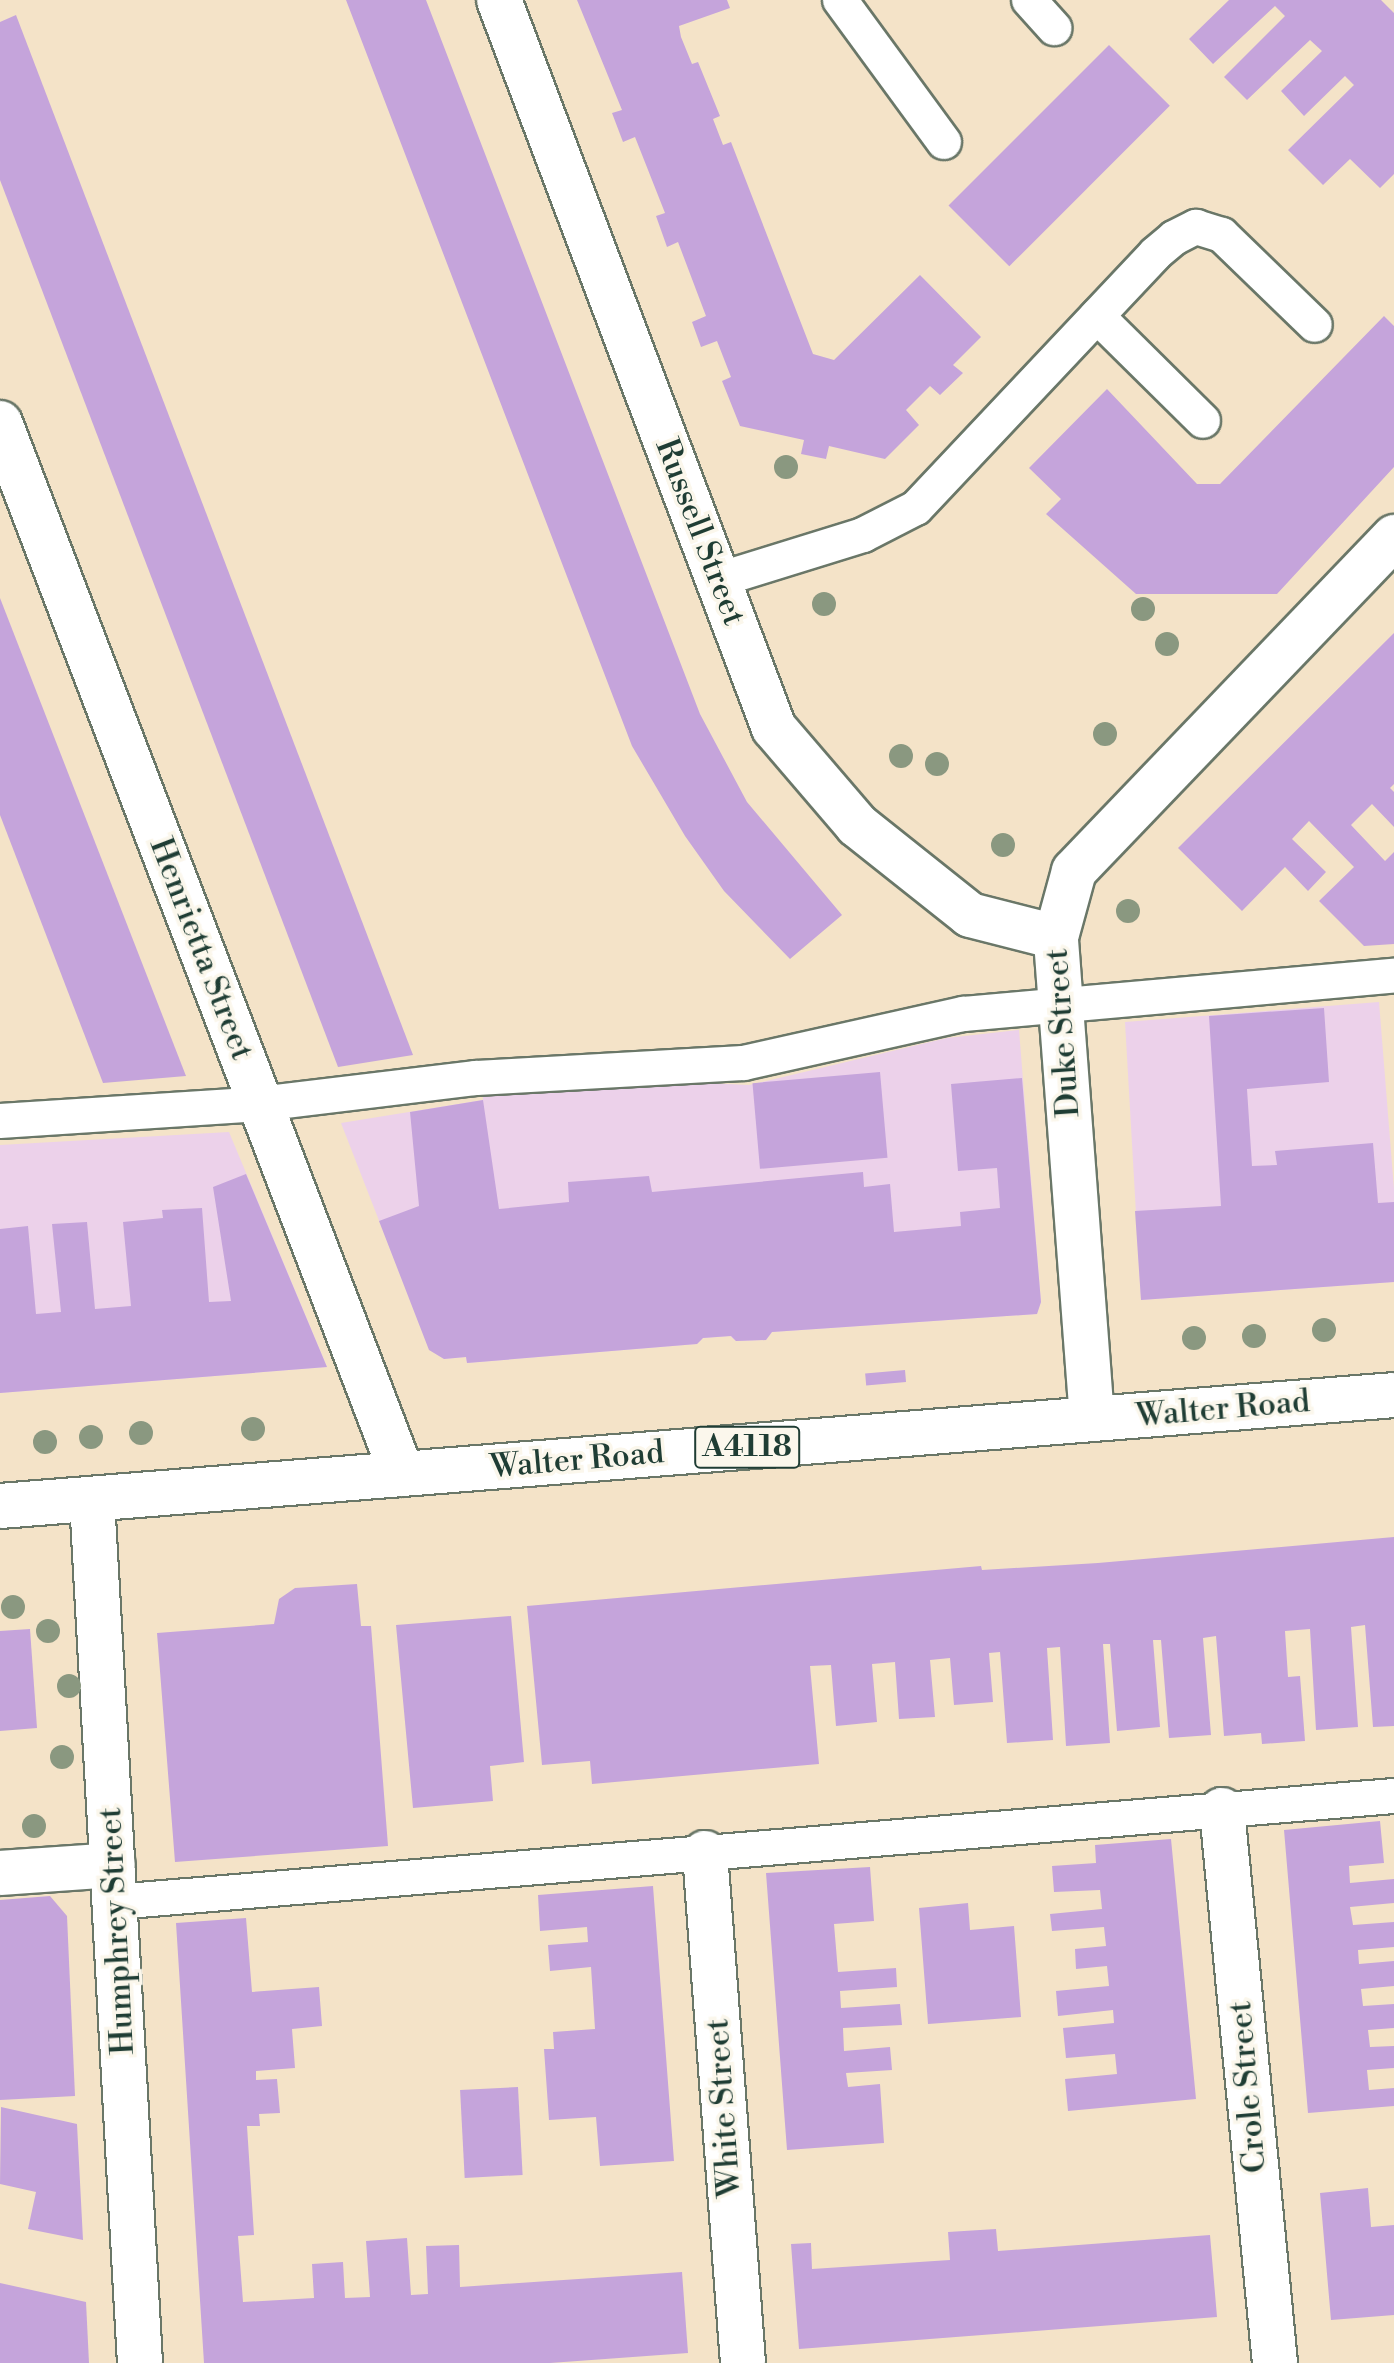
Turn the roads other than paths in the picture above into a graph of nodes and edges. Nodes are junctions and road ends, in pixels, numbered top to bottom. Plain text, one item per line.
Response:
1 (499, 0) edge
2 (840, 0) edge
3 (1029, 0) edge
4 (1054, 28) dead end
5 (944, 142) dead end
6 (1097, 316) junction
7 (1315, 325) dead end
8 (1203, 421) dead end
9 (0, 423) edge
10 (1394, 537) edge
11 (718, 580) junction
12 (1056, 937) junction
13 (1394, 976) edge
14 (1060, 1005) junction
15 (260, 1104) junction
16 (0, 1121) edge
17 (1394, 1395) edge
18 (1092, 1419) junction
19 (402, 1474) junction
20 (92, 1499) junction
21 (0, 1506) edge
22 (1394, 1796) edge
23 (1222, 1810) junction
24 (705, 1853) junction
25 (0, 1873) edge
26 (114, 1884) junction
27 (140, 2363) edge
28 (743, 2363) edge
29 (1275, 2363) edge

1 - 11 street, Russell Street
2 - 5 lane
3 - 4 lane
6 - 7 lane
6 - 8 lane
6 - 11 lane
9 - 15 street, Henrietta Street
10 - 12 street, Duke Street
11 - 12 street, Russell Street
12 - 14 street, Duke Street
13 - 14 lane
14 - 15 lane
14 - 18 street, Duke Street
15 - 16 lane
15 - 19 street, Henrietta Street
17 - 18 street, Walter Road / A4118
18 - 19 street, Walter Road / A4118
19 - 20 street, Walter Road / A4118
20 - 21 street, Walter Road / A4118
20 - 26 street, Humphrey Street
22 - 23 lane
23 - 24 lane
23 - 29 street, Crole Street
24 - 26 lane
24 - 28 street, White Street
25 - 26 street
26 - 27 street, Humphrey Street

